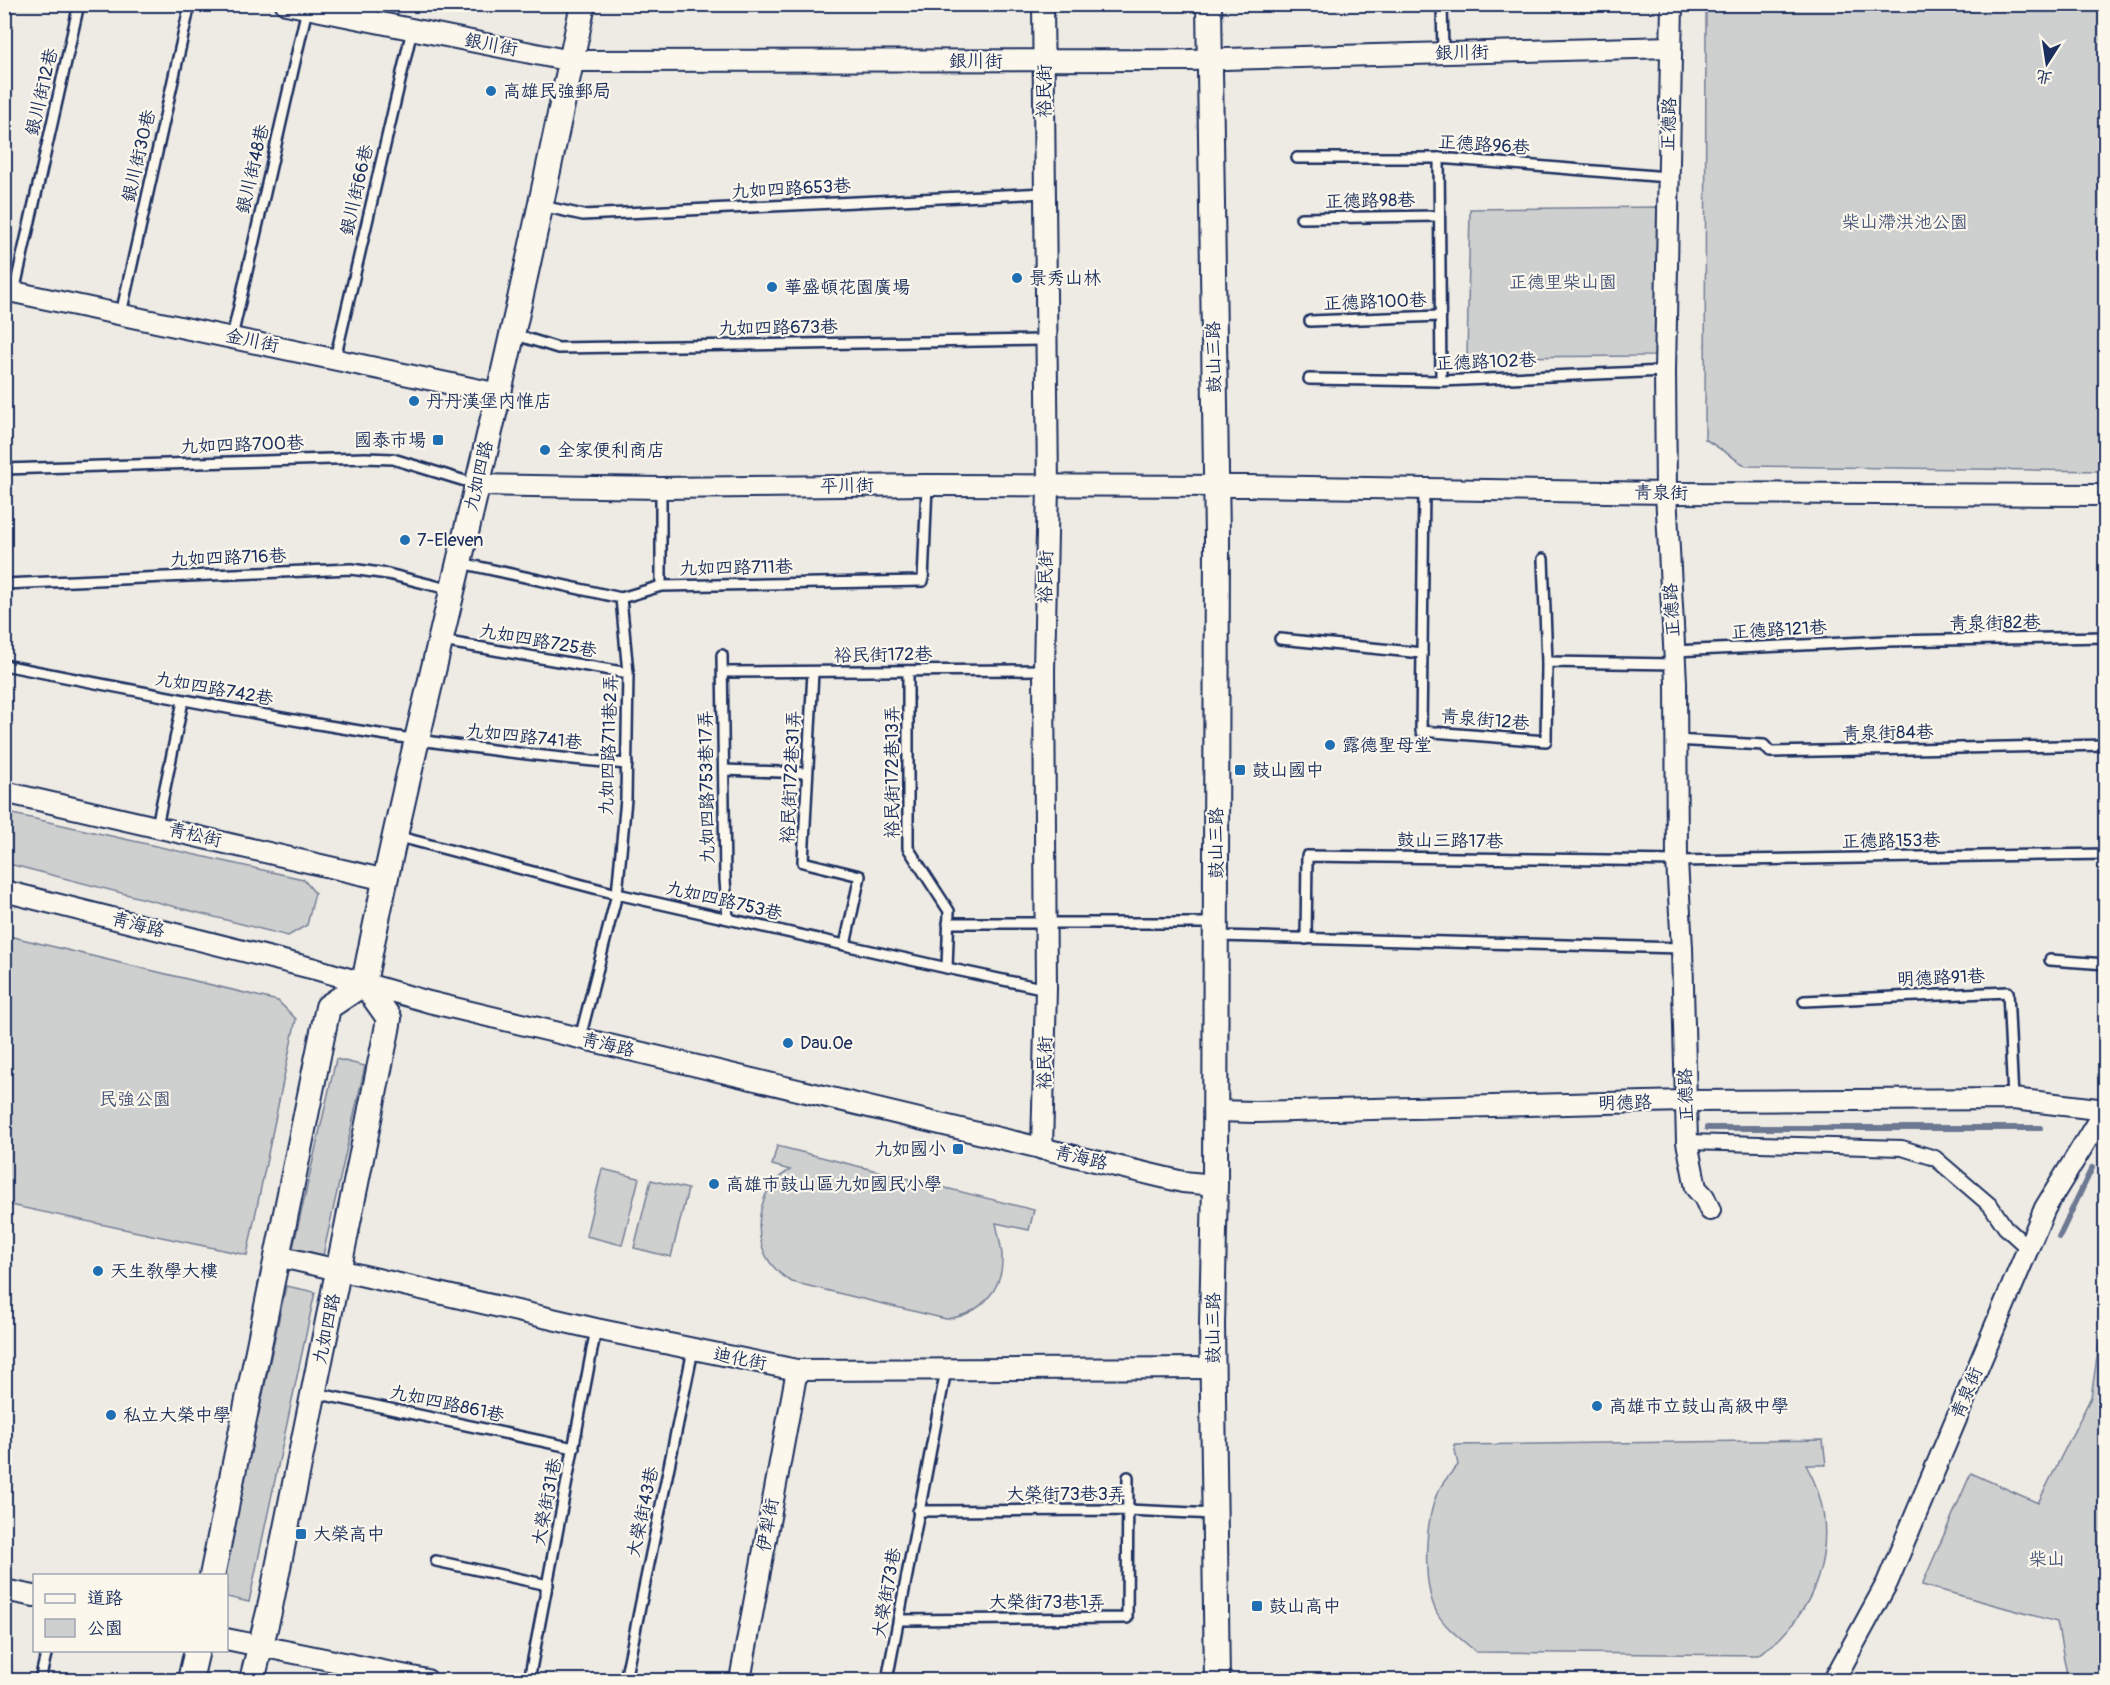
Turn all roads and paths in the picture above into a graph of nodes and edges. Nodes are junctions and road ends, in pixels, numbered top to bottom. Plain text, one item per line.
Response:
1 (79, 4) edge
2 (190, 4) edge
3 (286, 4) edge
4 (583, 4) edge
5 (1043, 4) edge
6 (1209, 4) edge
7 (1442, 4) edge
8 (1672, 4) edge
9 (307, 9) junction
10 (412, 30) junction
11 (1671, 47) junction
12 (1443, 53) junction
13 (1210, 59) junction
14 (1044, 60) junction
15 (571, 61) junction
16 (1297, 158) dead end
17 (1438, 158) junction
18 (1667, 177) junction
19 (1045, 193) junction
20 (540, 205) junction
21 (1439, 216) junction
22 (1301, 218) dead end
23 (9, 291) edge
24 (121, 314) junction
25 (1440, 316) junction
26 (1310, 321) dead end
27 (512, 334) junction
28 (232, 337) junction
29 (1046, 340) junction
30 (334, 358) junction
31 (1665, 371) junction
32 (1309, 379) dead end
33 (1441, 381) junction
34 (499, 394) junction
35 (4, 469) edge
36 (478, 485) junction
37 (927, 485) junction
38 (1216, 486) junction
39 (1048, 487) junction
40 (662, 488) junction
41 (1424, 489) junction
42 (1666, 493) junction
43 (2106, 495) edge
44 (1543, 560) dead end
45 (458, 562) junction
46 (4, 584) edge
47 (661, 585) junction
48 (452, 590) junction
49 (621, 598) junction
50 (2106, 637) edge
51 (1280, 639) dead end
52 (441, 641) junction
53 (1886, 641) joint
54 (1422, 653) junction
55 (722, 656) dead end
56 (1675, 658) junction
57 (1547, 662) junction
58 (4, 665) edge
59 (1044, 670) junction
60 (908, 671) junction
61 (723, 672) junction
62 (813, 672) junction
63 (628, 673) junction
64 (183, 701) junction
65 (1675, 740) junction
66 (418, 741) junction
67 (2106, 746) edge
68 (627, 764) junction
69 (724, 770) junction
70 (807, 773) junction
71 (4, 792) edge
72 (157, 826) junction
73 (396, 836) junction
74 (2106, 854) edge
75 (1677, 861) junction
76 (386, 880) junction
77 (4, 891) edge
78 (617, 894) junction
79 (728, 918) junction
80 (948, 923) junction
81 (1046, 924) junction
82 (1215, 929) junction
83 (1306, 939) junction
84 (845, 945) junction
85 (1682, 948) junction
86 (2050, 960) dead end
87 (2106, 964) edge
88 (947, 968) junction
89 (364, 983) junction
90 (1047, 988) junction
91 (1804, 1001) dead end
92 (580, 1038) junction
93 (2013, 1100) junction
94 (1685, 1101) junction
95 (2105, 1109) edge
96 (1215, 1111) junction
97 (1687, 1142) junction
98 (1042, 1149) junction
99 (1215, 1185) junction
100 (1710, 1210) dead end
101 (2028, 1248) junction
102 (277, 1256) junction
103 (339, 1269) junction
104 (596, 1329) junction
105 (693, 1350) junction
106 (1213, 1368) junction
107 (797, 1370) junction
108 (946, 1370) junction
109 (313, 1393) junction
110 (574, 1448) junction
111 (1128, 1477) dead end
112 (1128, 1510) junction
113 (918, 1512) junction
114 (1215, 1514) junction
115 (436, 1561) dead end
116 (212, 1574) edge
117 (548, 1585) junction
118 (4, 1590) edge
119 (33, 1596) edge
120 (899, 1620) junction
121 (228, 1639) edge
122 (261, 1646) junction
123 (47, 1652) edge
124 (197, 1652) edge
125 (345, 1672) edge
126 (40, 1680) edge
127 (190, 1680) edge
128 (252, 1680) edge
129 (425, 1680) edge
130 (529, 1680) edge
131 (625, 1680) edge
132 (740, 1680) edge
133 (887, 1680) edge
134 (1217, 1680) edge
135 (1834, 1680) edge

1 - 23 lane, 銀川街12巷
2 - 24 lane, 銀川街30巷
3 - 9 street, 銀川街
4 - 15 street, 九如四路
5 - 14 street, 裕民街
6 - 13 street, 鼓山三路
7 - 12 lane
8 - 11 street, 正德路
9 - 10 street, 銀川街
9 - 28 lane, 銀川街48巷
10 - 15 street, 銀川街
10 - 30 lane, 銀川街66巷
11 - 12 street, 銀川街
11 - 18 street, 正德路
12 - 13 street, 銀川街
13 - 14 street, 銀川街
13 - 38 street, 鼓山三路
14 - 15 street, 銀川街
14 - 19 street, 裕民街
15 - 20 street, 九如四路
16 - 17 lane, 正德路96巷
17 - 18 lane, 正德路96巷
17 - 21 lane
18 - 31 street, 正德路
19 - 20 lane, 九如四路653巷
19 - 29 street, 裕民街
20 - 27 street, 九如四路
21 - 22 lane, 正德路98巷
21 - 25 lane
23 - 24 street, 金川街
24 - 28 street, 金川街
25 - 26 lane, 正德路100巷
25 - 33 lane
27 - 29 lane, 九如四路673巷
27 - 34 street, 九如四路
28 - 30 street, 金川街
29 - 39 street, 裕民街
30 - 34 street, 金川街
31 - 33 lane, 正德路102巷
31 - 42 street, 正德路
32 - 33 lane, 正德路102巷
34 - 36 street, 九如四路
35 - 36 lane, 九如四路700巷
36 - 40 street, 平川街
36 - 45 street, 九如四路
37 - 39 street, 平川街
37 - 40 street, 平川街
37 - 47 lane, 九如四路711巷
38 - 39 street, 平川街
38 - 41 street, 青泉街
38 - 82 street, 鼓山三路
39 - 59 street, 裕民街
40 - 47 lane
41 - 42 street, 青泉街
41 - 54 lane, 青泉街12巷
42 - 43 street, 青泉街
42 - 56 street, 正德路
44 - 57 lane
45 - 48 street, 九如四路
45 - 49 lane
46 - 48 lane, 九如四路716巷
47 - 49 lane, 九如四路711巷
48 - 52 street, 九如四路
49 - 63 lane, 九如四路711巷2弄
50 - 53 lane, 青泉街82巷
51 - 54 lane
52 - 63 lane, 九如四路725巷
52 - 66 street, 九如四路
53 - 56 lane, 正德路121巷
54 - 57 lane, 青泉街12巷
55 - 61 lane, 九如四路753巷17弄
56 - 57 lane
56 - 65 street, 正德路
58 - 64 lane, 九如四路742巷
59 - 60 lane, 裕民街172巷
59 - 81 street, 裕民街
60 - 62 lane, 裕民街172巷
60 - 80 lane, 裕民街172巷13弄
61 - 62 lane, 裕民街172巷
61 - 69 lane, 九如四路753巷17弄
62 - 70 lane, 裕民街172巷31弄
63 - 68 lane, 九如四路711巷2弄
64 - 66 lane, 九如四路742巷
64 - 72 lane
65 - 67 lane, 青泉街84巷
65 - 75 street, 正德路
66 - 68 lane, 九如四路741巷
66 - 73 street, 九如四路
68 - 78 lane, 九如四路711巷2弄
69 - 70 lane
69 - 79 lane, 九如四路753巷17弄
70 - 84 lane, 裕民街172巷31弄
71 - 72 street, 青松街
72 - 76 street, 青松街
73 - 76 street, 九如四路
73 - 78 lane, 九如四路753巷
74 - 75 lane, 正德路153巷
75 - 83 lane, 鼓山三路17巷
75 - 85 street, 正德路
76 - 89 street, 九如四路
77 - 89 street, 青海路
78 - 79 lane, 九如四路753巷
78 - 92 lane, 九如四路711巷2弄
79 - 84 lane, 九如四路753巷
80 - 81 lane
80 - 88 lane, 裕民街172巷13弄
81 - 82 lane
81 - 90 street, 裕民街
82 - 83 lane
82 - 96 street, 鼓山三路
83 - 85 lane
84 - 88 lane, 九如四路753巷
85 - 94 street, 正德路
86 - 87 lane
88 - 90 lane, 九如四路753巷
89 - 92 street, 青海路
89 - 102 street
89 - 103 street, 九如四路
90 - 98 street, 裕民街
91 - 93 lane, 明德路91巷
92 - 98 street, 青海路
93 - 94 street, 明德路
93 - 95 street, 明德路
94 - 96 street, 明德路
94 - 97 street, 正德路
95 - 101 street, 青泉街
96 - 99 street, 鼓山三路
97 - 100 street, 正德路
97 - 101 street
98 - 99 street, 青海路
99 - 106 street, 鼓山三路
101 - 135 street, 青泉街
102 - 103 street, 迪化街
102 - 116 street
103 - 104 street, 迪化街
103 - 109 street, 九如四路
104 - 105 street, 迪化街
104 - 110 lane, 大榮街31巷
105 - 107 street, 迪化街
105 - 131 lane, 大榮街43巷
106 - 108 street, 迪化街
106 - 114 street, 鼓山三路
107 - 108 street, 迪化街
107 - 132 street, 伊犁街
108 - 113 lane, 大榮街73巷
109 - 110 lane, 九如四路861巷
109 - 122 street, 九如四路
110 - 117 lane, 大榮街31巷
111 - 112 lane, 大榮街73巷1弄
112 - 113 lane, 大榮街73巷3弄
112 - 114 lane, 大榮街73巷3弄
112 - 120 lane, 大榮街73巷1弄
113 - 120 lane, 大榮街73巷
114 - 134 street, 鼓山三路
115 - 117 lane
117 - 130 lane, 大榮街31巷
118 - 119 street
120 - 133 lane, 大榮街73巷
121 - 122 street
122 - 125 street
122 - 128 street, 九如四路
123 - 126 lane
124 - 127 street
125 - 129 street

